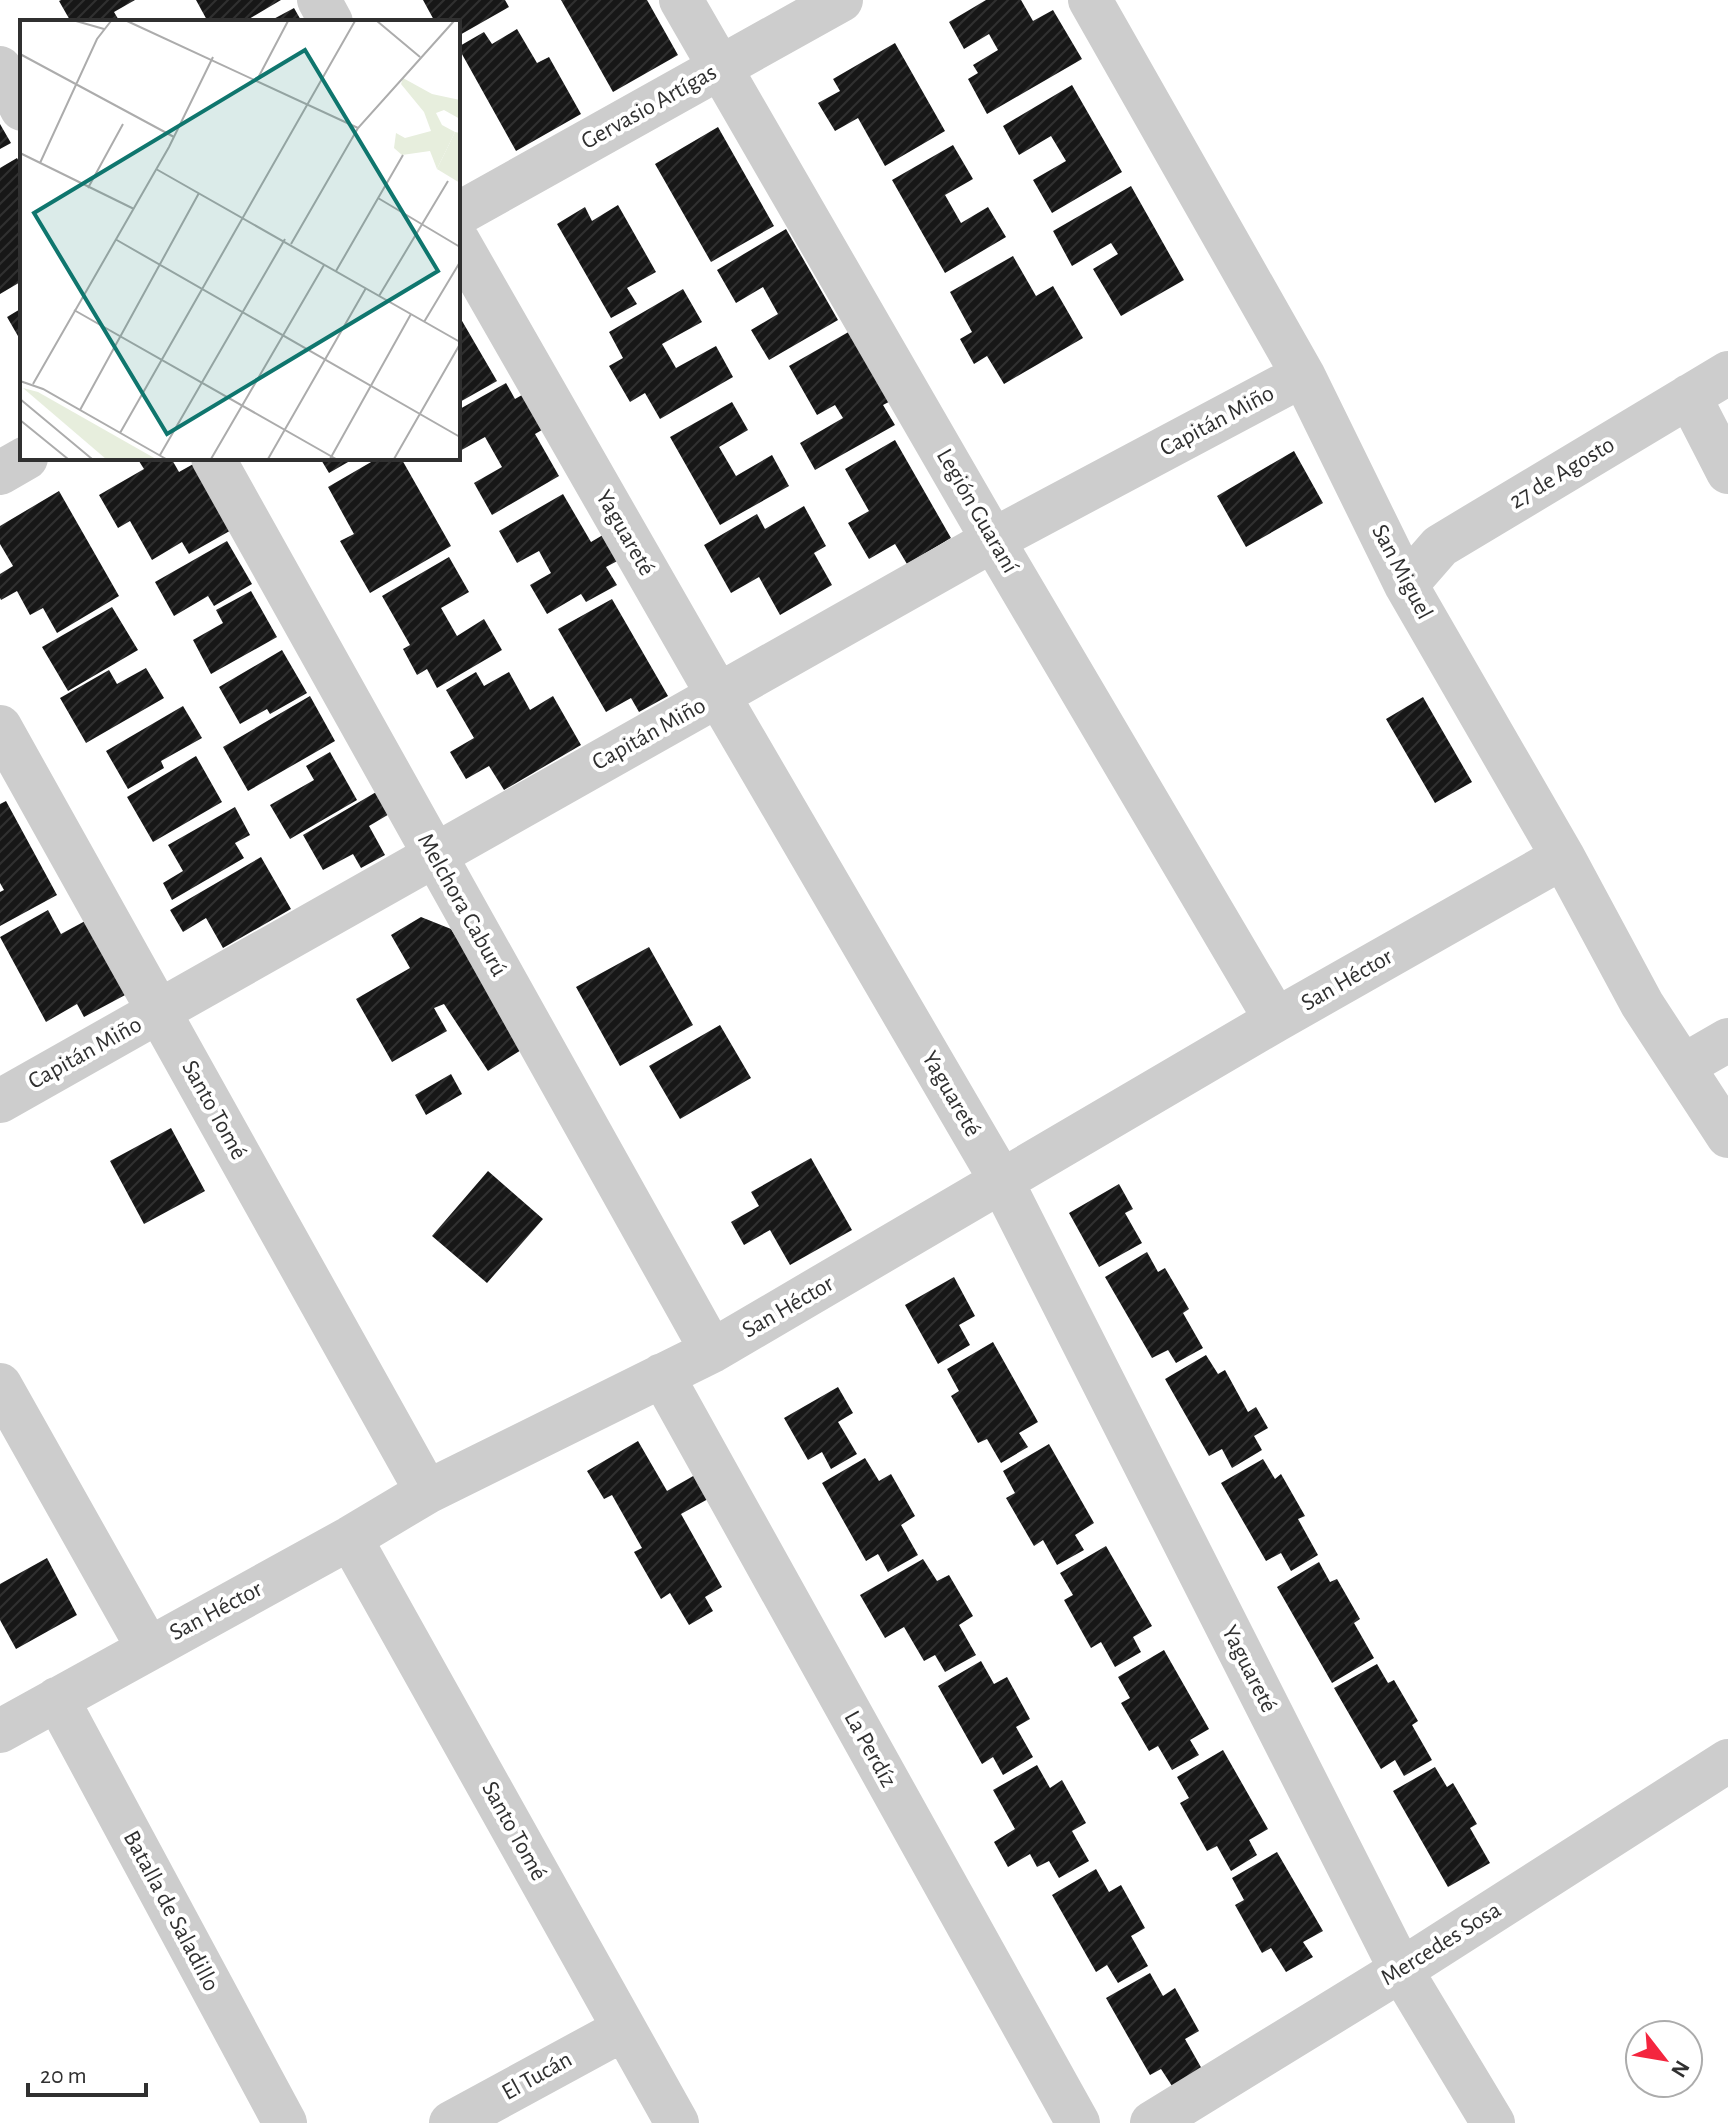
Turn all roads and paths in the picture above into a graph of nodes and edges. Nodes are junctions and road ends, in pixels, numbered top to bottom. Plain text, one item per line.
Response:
1 (319, 0) edge
2 (681, 0) edge
3 (841, 0) edge
4 (1090, 0) edge
5 (330, 20) edge
6 (720, 66) junction
7 (0, 68) edge
8 (20, 105) edge
9 (460, 213) edge
10 (460, 244) edge
11 (1728, 373) edge
12 (1303, 375) junction
13 (1689, 396) junction
14 (23, 460) edge
15 (214, 460) edge
16 (1728, 472) edge
17 (0, 473) edge
18 (993, 540) junction
19 (1406, 585) junction
20 (718, 695) junction
21 (0, 727) edge
22 (434, 856) junction
23 (1563, 857) junction
24 (159, 1011) junction
25 (1276, 1020) junction
26 (1728, 1040) edge
27 (1683, 1066) junction
28 (0, 1101) edge
29 (1728, 1136) edge
30 (1002, 1182) junction
31 (712, 1351) junction
32 (662, 1375) junction
33 (0, 1385) edge
34 (427, 1492) junction
35 (350, 1538) junction
36 (148, 1648) junction
37 (57, 1699) junction
38 (0, 1731) edge
39 (1728, 1761) edge
40 (1401, 1970) junction
41 (624, 2029) junction
42 (285, 2123) edge
43 (451, 2123) edge
44 (677, 2123) edge
45 (1078, 2123) edge
46 (1152, 2123) edge
47 (1493, 2123) edge

1 - 5 street
2 - 6 street, Legión Guaraní
3 - 6 street, Gervasio Artígas
4 - 12 street, San Miguel
6 - 9 street, Gervasio Artígas
6 - 18 street, Legión Guaraní
7 - 8 street
10 - 20 street, Yaguareté
11 - 13 street, 27 de Agosto
12 - 18 street, Capitán Miño
12 - 19 street, San Miguel
13 - 16 street
13 - 19 street, 27 de Agosto
14 - 17 street
15 - 22 street, Melchora Caburú
18 - 20 street, Capitán Miño
18 - 25 street, Legión Guaraní
19 - 23 street, San Miguel
20 - 22 street, Capitán Miño
20 - 30 street, Yaguareté
21 - 24 street, Santo Tomé
22 - 24 street, Capitán Miño
22 - 31 street, Melchora Caburú
23 - 25 street, San Héctor
23 - 27 street, San Miguel
24 - 28 street, Capitán Miño
24 - 34 street, Santo Tomé
25 - 30 street, San Héctor
26 - 27 street
27 - 29 street, San Miguel
30 - 31 street, San Héctor
30 - 40 street, Yaguareté
31 - 32 street, San Héctor
32 - 34 street, San Héctor
32 - 45 street, La Perdíz
33 - 36 street
34 - 35 street, San Héctor
35 - 36 street, San Héctor
35 - 41 street, Santo Tomé
36 - 37 street, San Héctor
37 - 38 street, San Héctor
37 - 42 street, Batalla de Saladillo
39 - 40 street, Mercedes Sosa
40 - 46 street, Mercedes Sosa
40 - 47 street, Yaguareté
41 - 43 street, El Tucán
41 - 44 street, Santo Tomé

